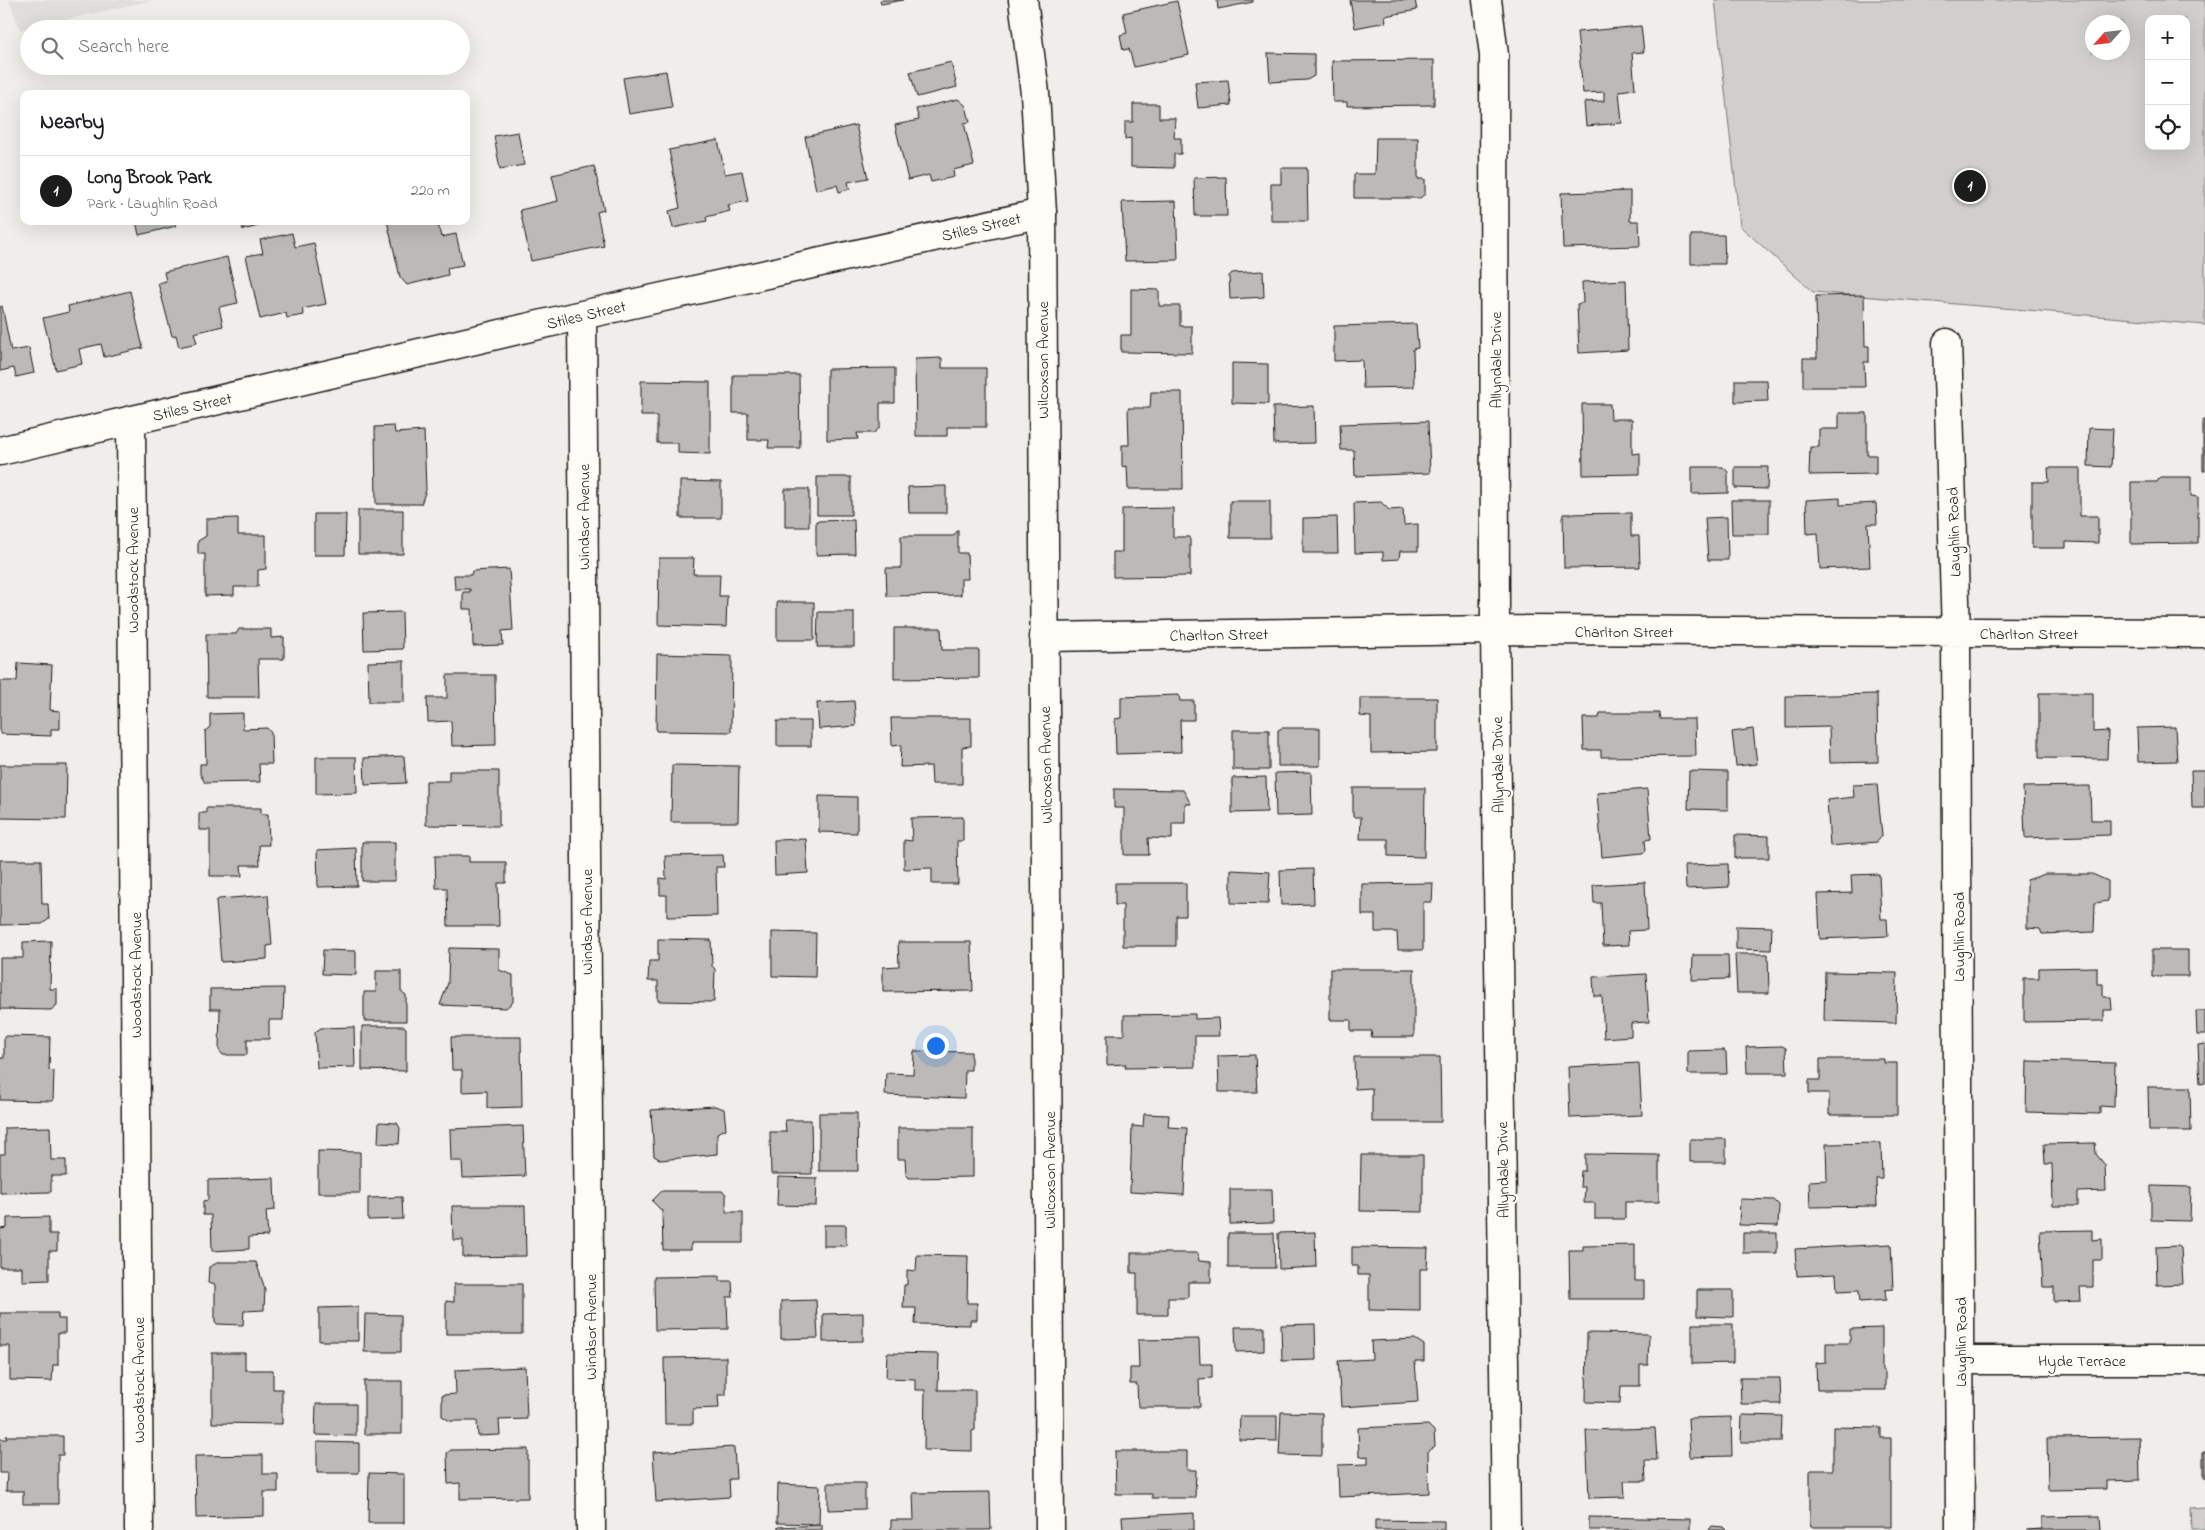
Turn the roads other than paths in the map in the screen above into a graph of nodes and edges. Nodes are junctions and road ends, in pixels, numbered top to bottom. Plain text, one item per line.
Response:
1 (1023, 0) edge
2 (1486, 0) edge
3 (1042, 213) junction
4 (582, 315) junction
5 (1947, 343) dead end
6 (132, 420) junction
7 (0, 451) edge
8 (1495, 630) junction
9 (1956, 633) junction
10 (2205, 633) edge
11 (1044, 637) junction
12 (1960, 1360) junction
13 (2205, 1360) edge
14 (139, 1530) edge
15 (591, 1530) edge
16 (1050, 1530) edge
17 (1506, 1530) edge
18 (1960, 1530) edge

1 - 3 street, Wilcoxson Avenue
2 - 8 street, Allyndale Drive
3 - 4 street, Stiles Street
3 - 11 street, Wilcoxson Avenue
4 - 6 street, Stiles Street
4 - 15 street, Windsor Avenue
5 - 9 street, Laughlin Road
6 - 7 street, Stiles Street
6 - 14 street, Woodstock Avenue
8 - 9 street, Charlton Street
8 - 11 street, Charlton Street
8 - 17 street, Allyndale Drive
9 - 10 street, Charlton Street
9 - 12 street, Laughlin Road
11 - 16 street, Wilcoxson Avenue
12 - 13 street, Hyde Terrace
12 - 18 street, Laughlin Road

